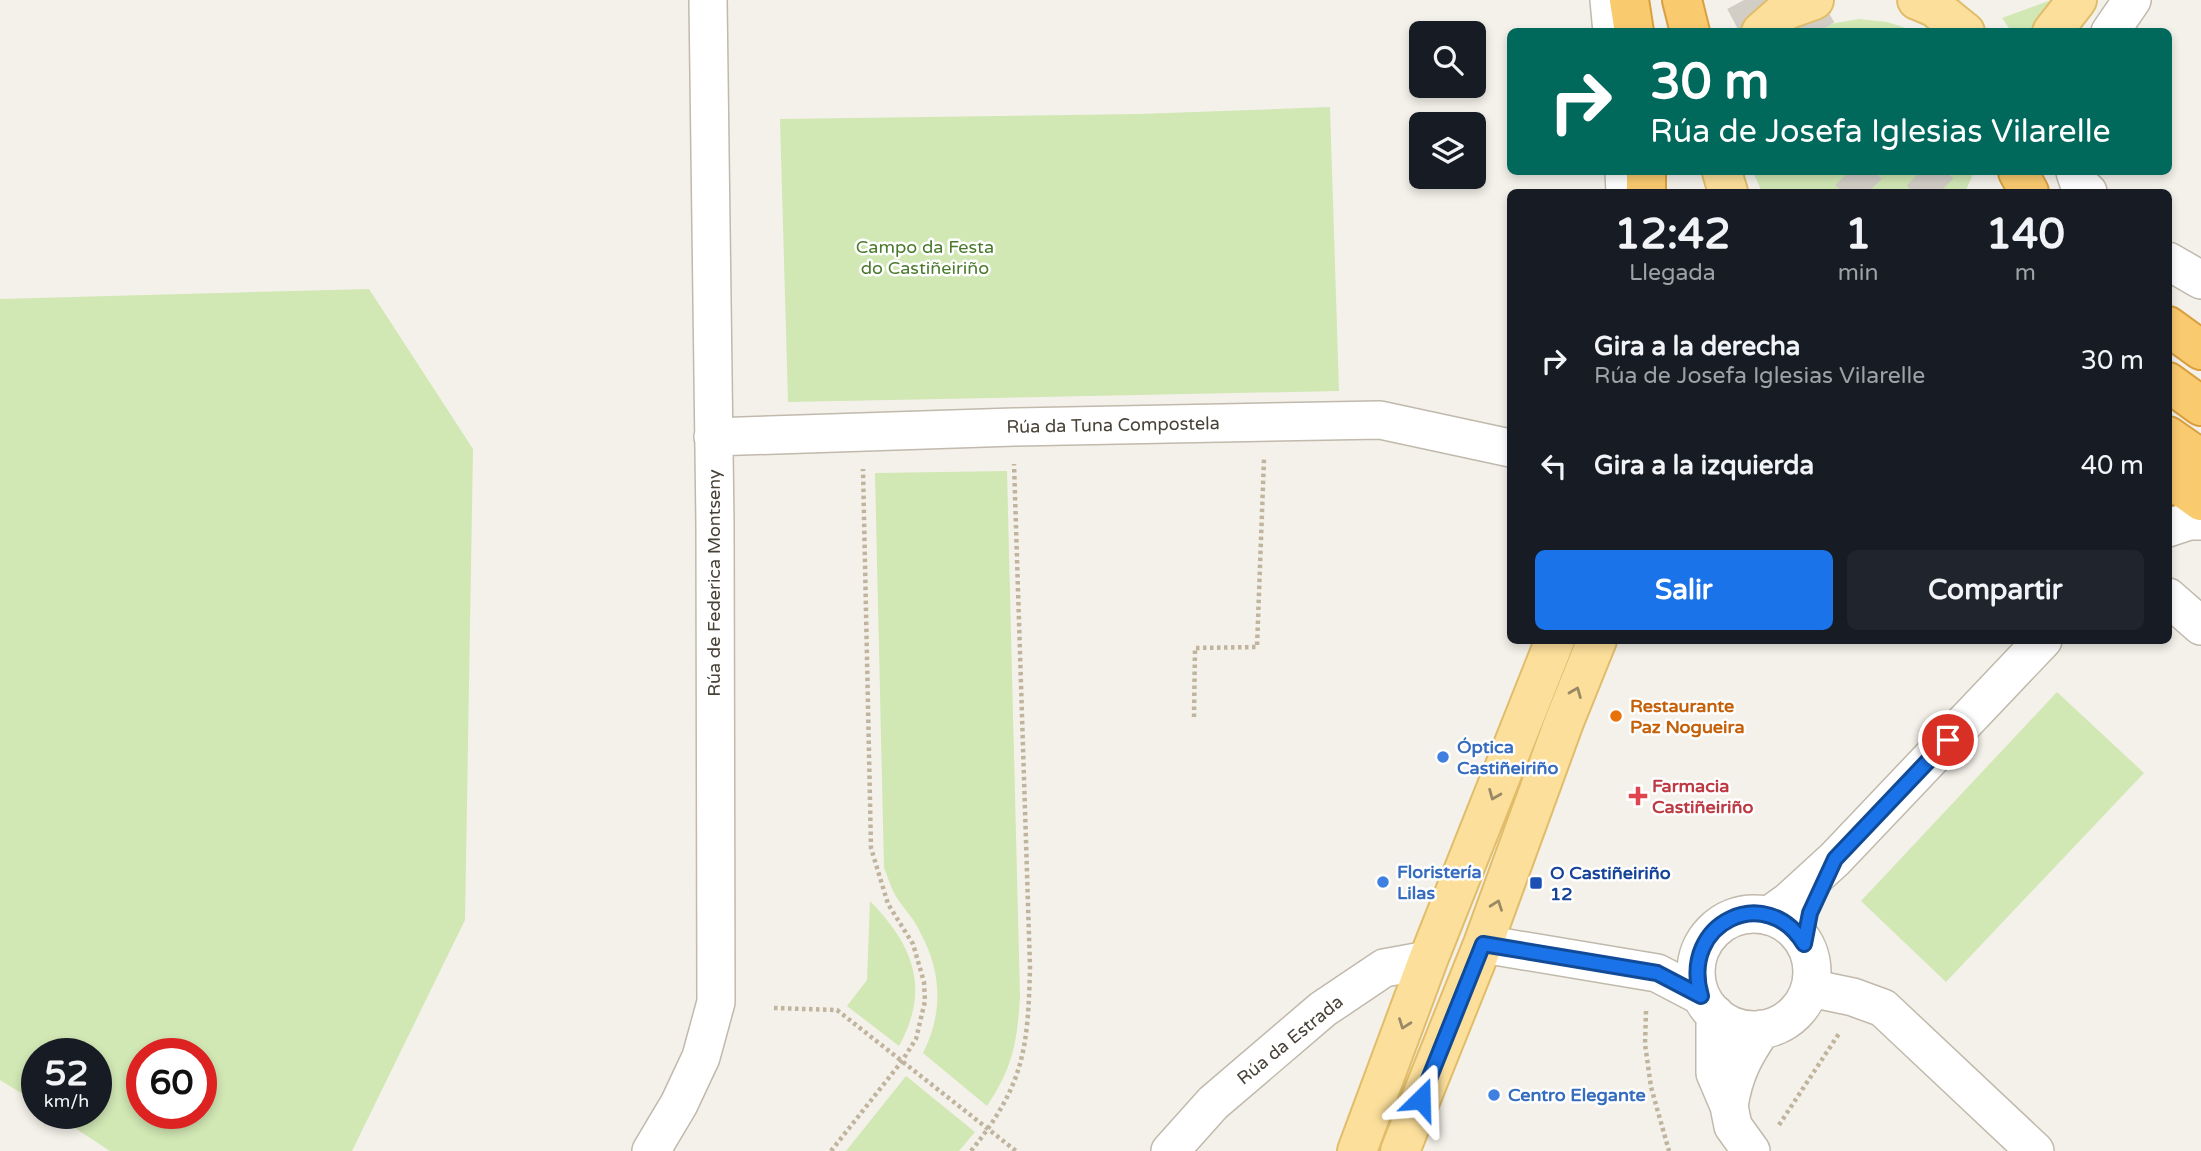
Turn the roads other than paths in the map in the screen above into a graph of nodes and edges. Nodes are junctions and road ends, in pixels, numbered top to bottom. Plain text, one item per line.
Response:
1 (708, 0) edge
2 (1609, 0) edge
3 (1629, 0) edge
4 (1682, 0) edge
5 (1814, 0) edge
6 (1975, 0) edge
7 (2077, 0) edge
8 (2133, 0) edge
9 (1926, 4) edge
10 (1612, 28) edge
11 (1633, 28) edge
12 (1689, 28) edge
13 (1765, 28) edge
14 (1959, 28) edge
15 (2055, 28) edge
16 (2113, 28) edge
17 (2172, 263) edge
18 (2201, 280) edge
19 (2172, 329) edge
20 (2201, 350) edge
21 (2172, 385) edge
22 (2201, 406) edge
23 (713, 437) junction
24 (2172, 439) edge
25 (1507, 447) edge
26 (2201, 459) edge
27 (2172, 480) edge
28 (2201, 501) edge
29 (2201, 521) edge
30 (2172, 527) edge
31 (2172, 601) edge
32 (2201, 626) edge
33 (1553, 644) edge
34 (1595, 644) edge
35 (2039, 644) edge
36 (1835, 859) junction
37 (1768, 916) junction
38 (1483, 944) junction
39 (1804, 944) junction
40 (1700, 952) junction
41 (1428, 960) junction
42 (1651, 988) junction
43 (1810, 988) junction
44 (1708, 1005) junction
45 (1762, 1029) junction
46 (1728, 1106) junction
47 (651, 1151) edge
48 (1170, 1151) edge
49 (1357, 1151) edge
50 (1400, 1151) edge
51 (1751, 1151) edge
52 (2035, 1151) edge

1 - 23 street, Rúa de Federica Montseny
2 - 10 street
3 - 11 highway
4 - 12 highway
5 - 13 main road
6 - 9 main road
7 - 15 main road
8 - 16 street
9 - 14 main road
17 - 18 street
19 - 20 highway
21 - 22 highway
23 - 25 street, Rúa da Tuna Compostela
23 - 47 street, Rúa de Federica Montseny
24 - 26 highway
27 - 28 highway
29 - 30 street
31 - 32 street
33 -> 41 main road
38 -> 34 main road
35 - 36 street
36 - 37 street
36 - 39 street
37 - 39 street
37 - 40 street
38 - 42 street
38 - 50 main road
39 - 43 street
40 - 42 street
40 - 44 street
41 - 48 street, Rúa da Estrada
41 -> 49 main road
42 - 44 street
43 - 45 street
43 - 52 street
44 - 45 street
44 - 46 street
45 - 46 street
46 - 51 street

